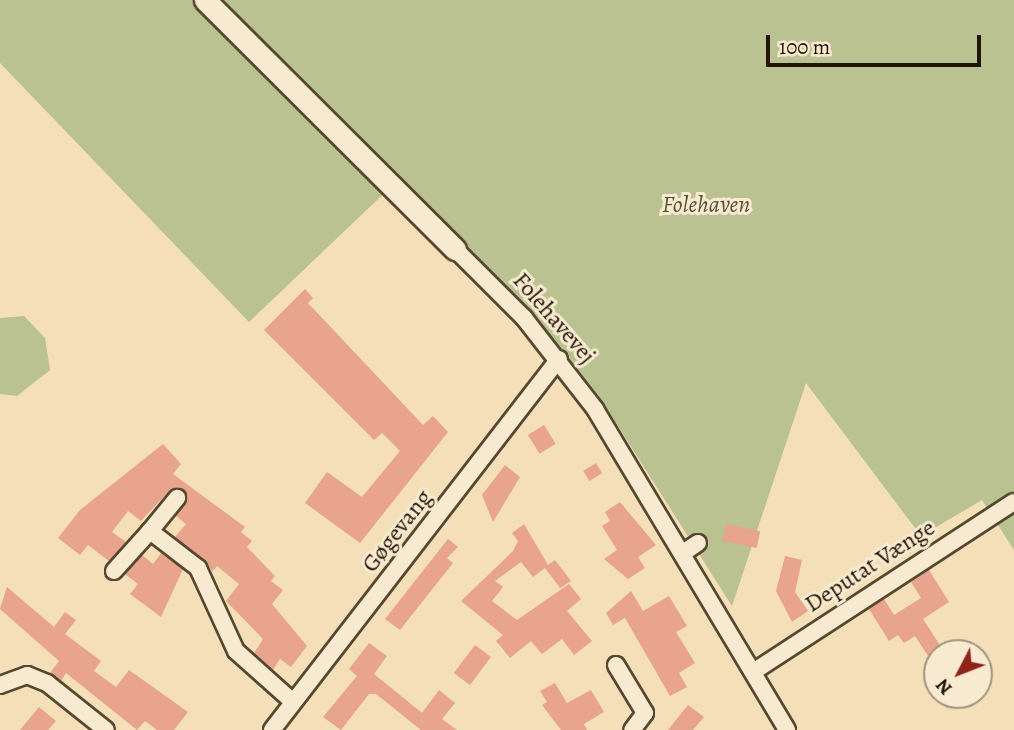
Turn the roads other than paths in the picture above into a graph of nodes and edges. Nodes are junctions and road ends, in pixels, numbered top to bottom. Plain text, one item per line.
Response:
1 (205, 0) edge
2 (455, 249) joint
3 (559, 359) junction
4 (177, 498) dead end
5 (1014, 502) edge
6 (150, 531) junction
7 (698, 543) dead end
8 (683, 553) junction
9 (114, 571) dead end
10 (616, 665) dead end
11 (753, 672) junction
12 (0, 685) edge
13 (293, 702) junction
14 (106, 730) edge
15 (272, 730) edge
16 (632, 730) edge
17 (788, 730) edge

1 - 2 street, Folehavevej
2 - 3 street, Folehavevej
3 - 8 street, Folehavevej
3 - 13 street, Gøgevang
4 - 6 street
5 - 11 street, Deputat Vænge
6 - 9 street
6 - 13 street
7 - 8 street
8 - 11 street, Folehavevej
10 - 16 street
11 - 17 street, Folehavevej
12 - 14 street
13 - 15 street, Gøgevang

